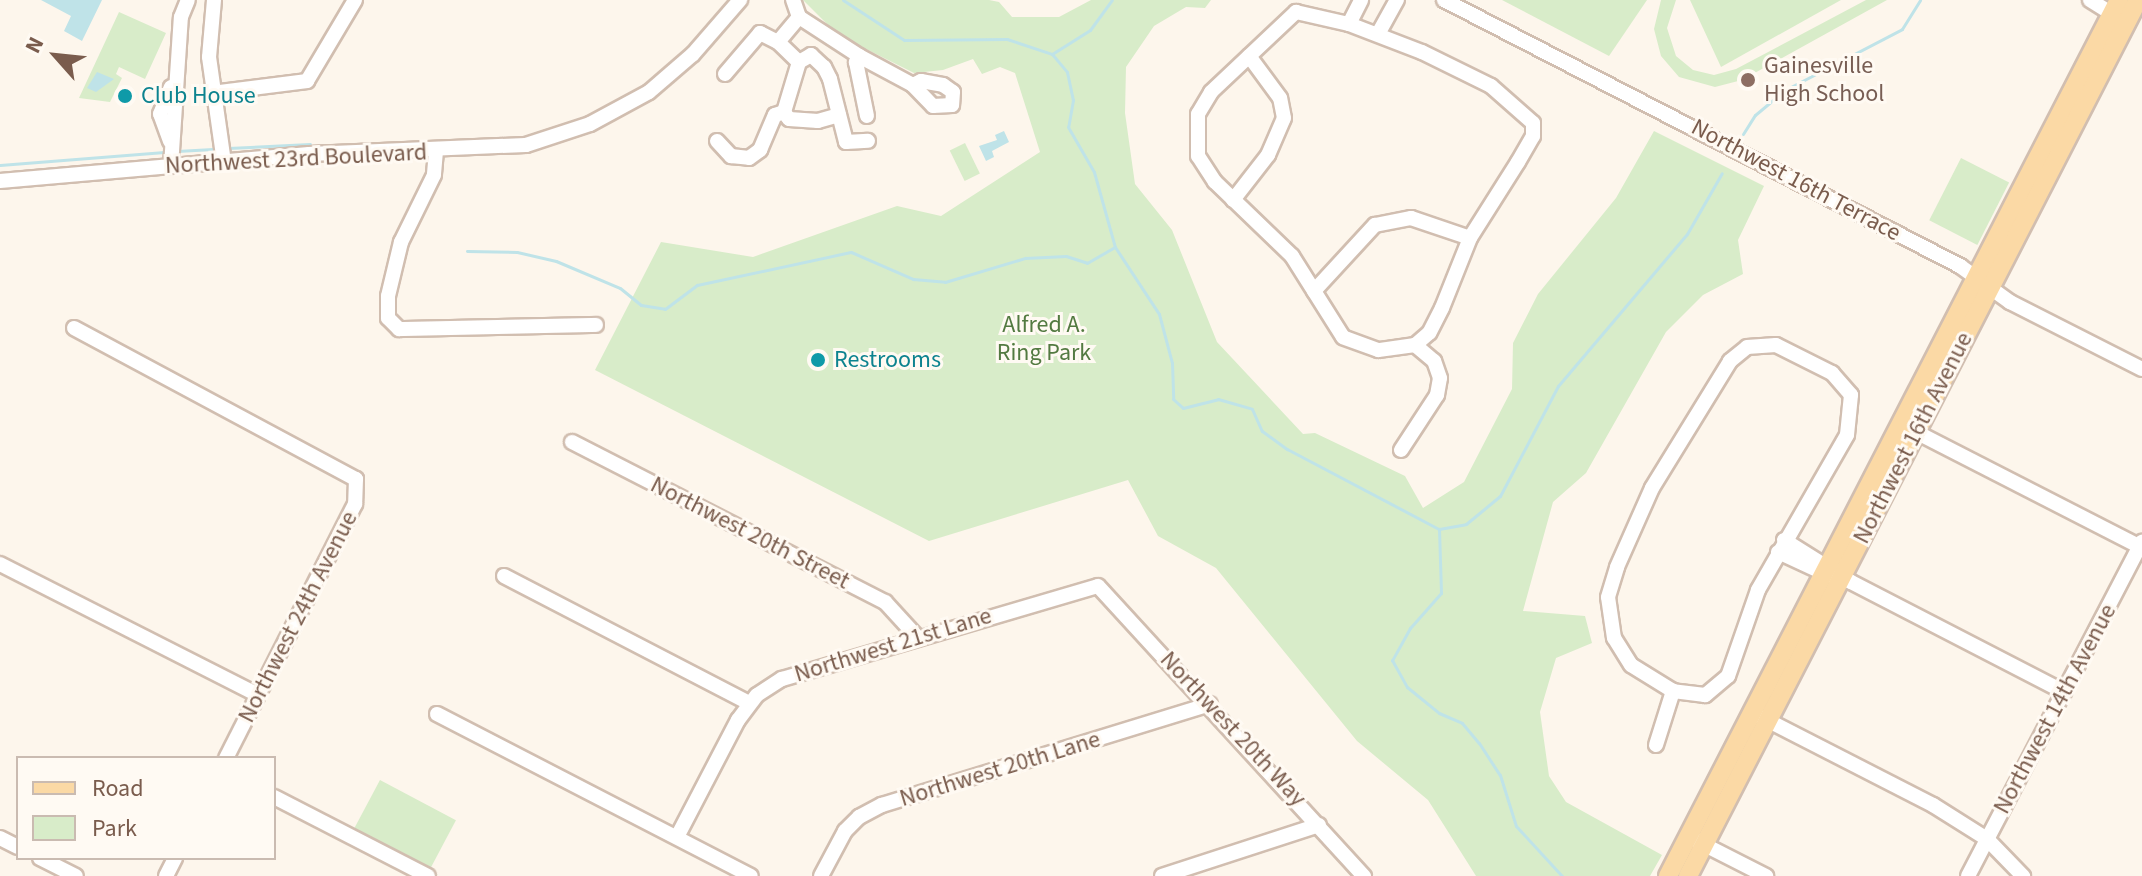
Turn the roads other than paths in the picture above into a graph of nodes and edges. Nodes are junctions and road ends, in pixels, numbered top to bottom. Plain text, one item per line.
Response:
1 (188, 0) edge
2 (214, 0) edge
3 (355, 0) edge
4 (740, 0) edge
5 (793, 0) edge
6 (1361, 0) edge
7 (1397, 0) edge
8 (1444, 0) edge
9 (2138, 0) edge
10 (2093, 1) edge
11 (2119, 13) edge
12 (799, 17) junction
13 (1349, 24) junction
14 (1378, 34) junction
15 (778, 42) junction
16 (833, 44) junction
17 (859, 56) junction
18 (1249, 56) junction
19 (820, 61) junction
20 (799, 62) junction
21 (725, 74) dead end
22 (913, 85) dead end
23 (212, 93) junction
24 (784, 112) junction
25 (839, 115) junction
26 (867, 116) dead end
27 (717, 141) dead end
28 (868, 141) dead end
29 (436, 151) junction
30 (224, 162) junction
31 (171, 166) junction
32 (0, 181) edge
33 (1233, 200) junction
34 (1470, 238) junction
35 (1983, 282) junction
36 (1314, 291) junction
37 (596, 325) dead end
38 (74, 328) dead end
39 (1415, 345) junction
40 (2142, 369) edge
41 (1908, 428) junction
42 (572, 442) dead end
43 (1401, 450) dead end
44 (1781, 546) junction
45 (2141, 546) edge
46 (0, 564) edge
47 (1831, 572) junction
48 (504, 576) dead end
49 (1098, 586) joint
50 (918, 638) junction
51 (1673, 691) junction
52 (2064, 692) junction
53 (258, 695) junction
54 (749, 703) junction
55 (1210, 704) junction
56 (437, 714) dead end
57 (1760, 717) junction
58 (1656, 745) dead end
59 (227, 756) edge
60 (276, 798) edge
61 (1319, 825) junction
62 (677, 837) junction
63 (1987, 839) junction
64 (1696, 841) junction
65 (44, 860) edge
66 (76, 876) edge
67 (428, 876) edge
68 (751, 876) edge
69 (821, 876) edge
70 (1162, 876) edge
71 (1364, 876) edge
72 (1668, 876) edge
73 (1688, 876) edge
74 (1766, 876) edge
75 (1968, 876) edge
76 (2023, 876) edge

1 - 31 street
2 - 23 street
3 - 23 street
4 - 29 street, Northwest 23rd Boulevard
5 - 12 street
6 - 13 street
7 - 14 street
8 - 35 street, Northwest 16th Terrace
9 - 11 main road, Northwest 16th Avenue
10 - 11 street
11 - 35 main road, Northwest 16th Avenue
12 - 15 street
12 - 16 street
13 - 14 street
13 - 18 street
14 - 34 street
15 - 20 street
15 - 21 street
16 - 17 street
16 - 19 street
17 - 22 street
17 - 26 street
18 - 33 street
18 - 33 street
19 - 20 street
19 - 25 street
20 - 24 street
23 - 30 street
24 - 25 street
24 - 27 street
25 - 28 street
29 - 30 street, Northwest 23rd Boulevard
29 - 37 street
30 - 31 street, Northwest 23rd Boulevard
31 - 32 street, Northwest 23rd Boulevard
33 - 36 street
34 - 36 street
34 - 39 street
35 - 40 street, Northwest 16th Terrace
35 - 41 main road, Northwest 16th Avenue
36 - 39 street
38 - 53 street, Northwest 24th Avenue
39 - 43 street
41 - 45 street
41 - 47 main road, Northwest 16th Avenue
42 - 50 street, Northwest 20th Street
44 - 47 street
44 - 51 street
44 - 51 street
45 - 52 street, Northwest 14th Avenue
46 - 53 street
47 - 52 street
47 - 57 main road, Northwest 16th Avenue
48 - 54 street
49 - 50 street, Northwest 21st Lane
49 - 55 street, Northwest 20th Way
50 - 54 street, Northwest 21st Lane
51 - 58 street
52 - 63 street, Northwest 14th Avenue
53 - 59 street, Northwest 24th Avenue
54 - 62 street, Northwest 21st Lane
55 - 61 street, Northwest 20th Way
55 - 69 street, Northwest 20th Lane
56 - 62 street
57 - 63 street
57 - 64 main road, Northwest 16th Avenue
60 - 67 street
61 - 70 street
61 - 71 street, Northwest 20th Way
62 - 68 street
63 - 75 street, Northwest 14th Avenue
63 - 76 street
64 - 72 main road, Northwest 16th Avenue
64 - 73 main road, Northwest 16th Avenue
64 - 74 street
65 - 66 street

